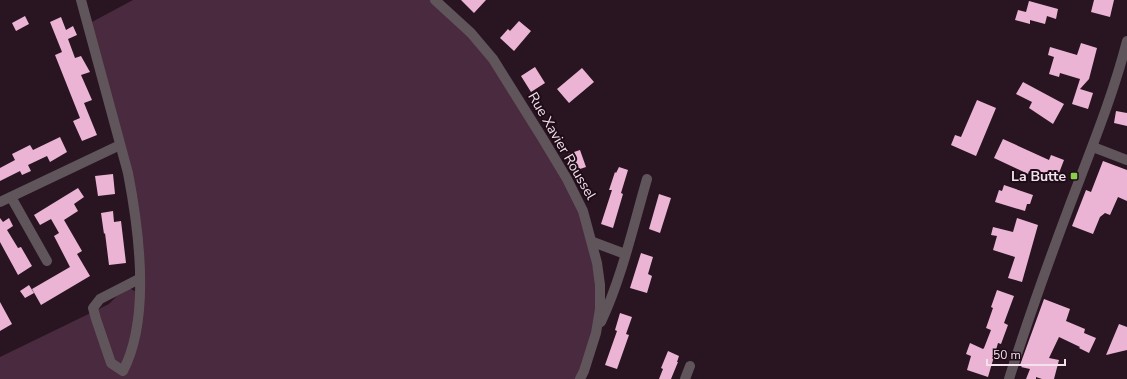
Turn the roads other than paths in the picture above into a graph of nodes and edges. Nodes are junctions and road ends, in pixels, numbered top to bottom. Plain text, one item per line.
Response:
1 (81, 0) edge
2 (436, 0) edge
3 (1127, 41) edge
4 (120, 145) junction
5 (1093, 147) junction
6 (1127, 160) edge
7 (647, 179) dead end
8 (11, 197) junction
9 (0, 202) edge
10 (593, 242) junction
11 (625, 254) junction
12 (47, 261) dead end
13 (140, 279) junction
14 (596, 333) junction
15 (690, 366) dead end
16 (580, 379) edge
17 (685, 379) edge
18 (1009, 379) edge

1 - 4 street
2 - 10 street, Rue Xavier Roussel
3 - 5 street
4 - 8 street
4 - 13 street
5 - 6 street
5 - 18 street
7 - 11 street
8 - 9 street
8 - 12 street
10 - 11 street
10 - 14 street, Rue Xavier Roussel
11 - 14 street
13 - 13 street
14 - 16 street, Rue Xavier Roussel
15 - 17 street

